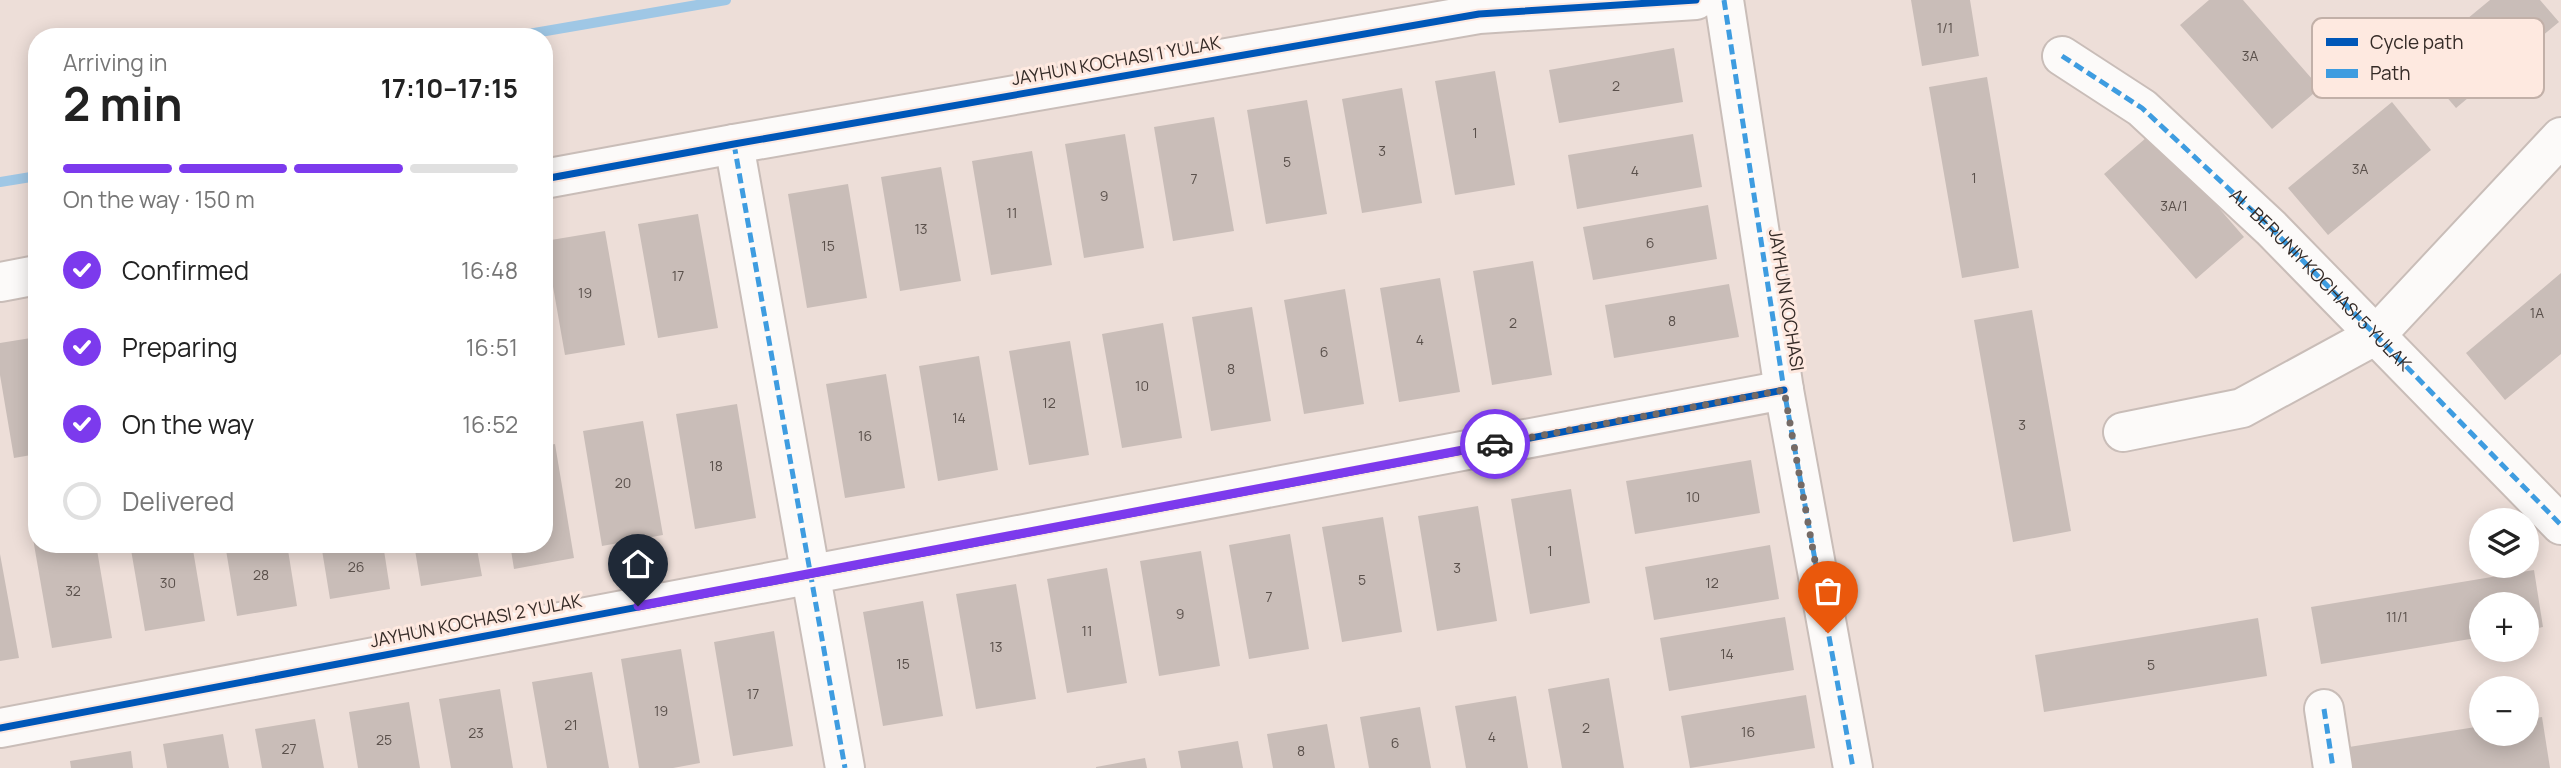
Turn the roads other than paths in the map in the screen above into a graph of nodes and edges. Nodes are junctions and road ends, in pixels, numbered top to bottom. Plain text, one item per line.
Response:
1 (1696, 0) edge
2 (1724, 0) edge
3 (2062, 56) dead end
4 (2561, 137) edge
5 (734, 144) junction
6 (553, 177) edge
7 (28, 277) edge
8 (0, 282) edge
9 (2376, 335) junction
10 (1784, 390) junction
11 (2123, 432) dead end
12 (2561, 525) edge
13 (811, 574) junction
14 (2324, 709) dead end
15 (0, 728) edge
16 (845, 768) edge
17 (1853, 768) edge
18 (2333, 768) edge

1 - 5 street, JAYHUN KOCHASI 1 YULAK
2 - 10 street, JAYHUN KOCHASI
3 - 9 street, AL-BERUNIY KOCHASI 5 YULAK
4 - 9 street
5 - 6 street, JAYHUN KOCHASI 1 YULAK
5 - 13 street
7 - 8 street
9 - 11 street
9 - 12 street, AL-BERUNIY KOCHASI 5 YULAK
10 - 13 street, JAYHUN KOCHASI 2 YULAK
10 - 17 street, JAYHUN KOCHASI
13 - 15 street, JAYHUN KOCHASI 2 YULAK
13 - 16 street
14 - 18 street

